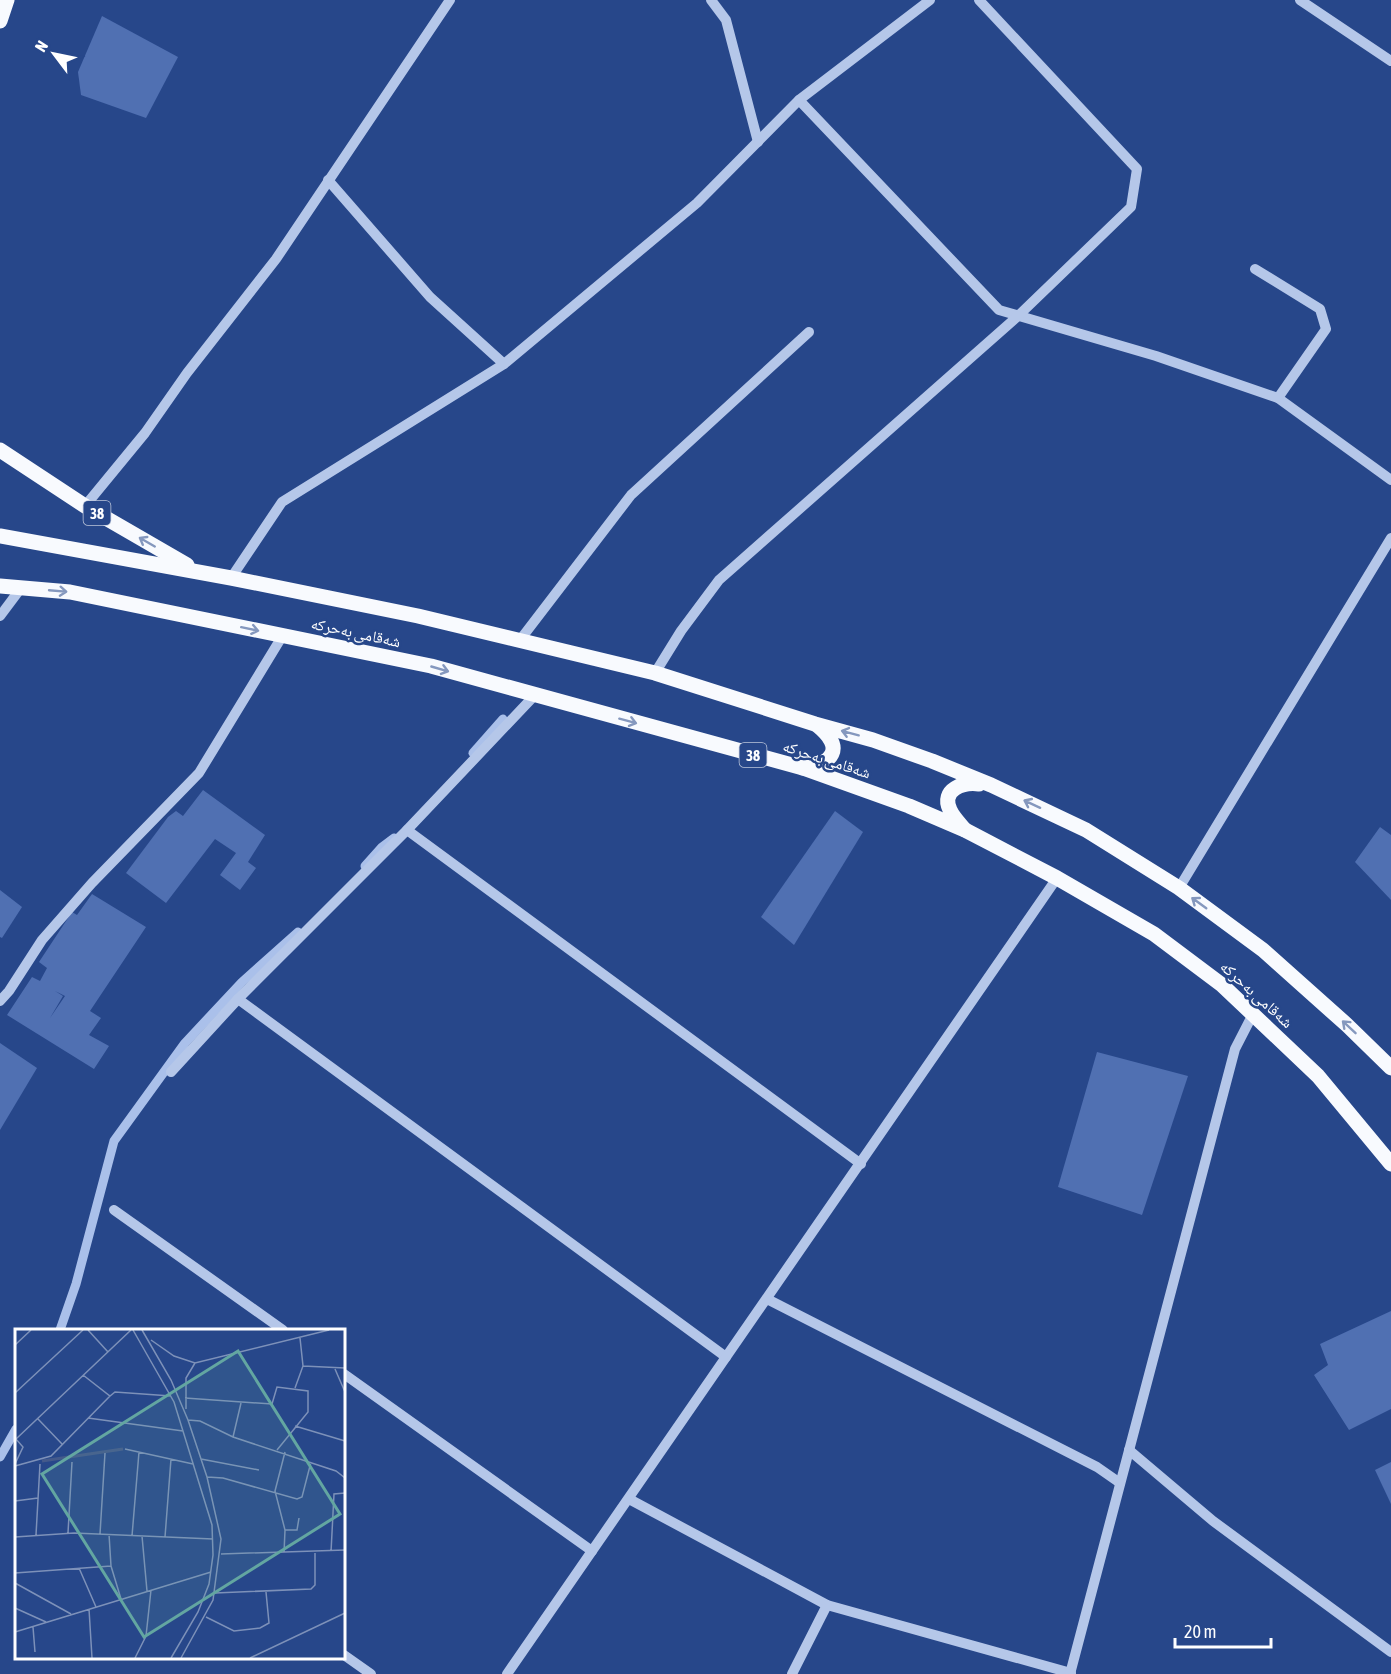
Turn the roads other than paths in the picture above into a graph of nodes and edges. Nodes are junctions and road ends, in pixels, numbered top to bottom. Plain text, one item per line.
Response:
1 (7, 0) edge
2 (450, 0) edge
3 (711, 0) edge
4 (930, 0) edge
5 (979, 0) edge
6 (1300, 0) edge
7 (0, 21) edge
8 (1391, 61) edge
9 (800, 100) junction
10 (758, 142) junction
11 (328, 180) junction
12 (1256, 269) dead end
13 (1018, 316) junction
14 (809, 332) dead end
15 (504, 364) junction
16 (1278, 398) junction
17 (0, 450) edge
18 (1391, 480) edge
19 (85, 506) junction
20 (0, 536) edge
21 (1391, 538) edge
22 (197, 572) junction
23 (231, 578) junction
24 (0, 586) edge
25 (21, 588) junction
26 (0, 616) edge
27 (283, 635) junction
28 (520, 640) junction
29 (655, 673) junction
30 (534, 696) junction
31 (814, 724) junction
32 (803, 768) junction
33 (991, 785) junction
34 (407, 830) junction
35 (965, 831) junction
36 (1057, 878) junction
37 (1179, 888) junction
38 (238, 999) junction
39 (0, 1001) edge
40 (1254, 1014) junction
41 (1391, 1068) edge
42 (171, 1072) dead end
43 (861, 1164) junction
44 (1391, 1164) edge
45 (114, 1210) dead end
46 (768, 1299) junction
47 (282, 1329) edge
48 (726, 1358) junction
49 (345, 1375) edge
50 (1129, 1450) junction
51 (1120, 1483) junction
52 (629, 1499) junction
53 (592, 1551) junction
54 (827, 1605) junction
55 (1391, 1653) edge
56 (345, 1656) edge
57 (371, 1674) edge
58 (507, 1674) edge
59 (792, 1674) edge
60 (1070, 1674) edge

1 - 7 main road
2 - 11 street
3 - 10 street
4 - 9 street
5 - 13 street
6 - 8 street
9 - 10 street
9 - 13 street
10 - 15 street
11 - 15 street
11 - 19 street
12 - 16 street
13 - 16 street
13 - 29 street
14 - 28 street
15 - 23 street
16 - 18 street
17 - 19 main road, 38
22 -> 19 main road, 38
20 - 22 main road, شەقامی بەحرکە / 38
21 - 37 street
22 - 23 main road, شەقامی بەحرکە / 38
23 - 28 main road, شەقامی بەحرکە / 38
24 - 25 main road, شەقامی بەحرکە / 38
25 - 26 street
25 -> 27 main road, شەقامی بەحرکە / 38
27 -> 30 main road, شەقامی بەحرکە / 38
27 - 39 street
28 - 29 main road, شەقامی بەحرکە / 38
29 - 31 main road, شەقامی بەحرکە / 38
30 -> 32 main road, شەقامی بەحرکە / 38
30 - 34 street
31 - 32 main road
33 -> 31 main road, شەقامی بەحرکە / 38
32 - 35 main road, شەقامی بەحرکە / 38
33 - 35 main road
37 -> 33 main road, شەقامی بەحرکە / 38
34 - 38 street
34 - 43 street
35 - 36 main road, شەقامی بەحرکە / 38
36 - 40 main road, شەقامی بەحرکە / 38
36 - 43 street
41 -> 37 main road, شەقامی بەحرکە / 38
38 - 42 street
38 - 48 street
40 - 44 main road, شەقامی بەحرکە / 38
40 - 50 street
43 - 46 street
45 - 47 street
46 - 48 street
46 - 51 street
48 - 52 street
49 - 53 street
50 - 51 street
50 - 55 street
51 - 60 street
52 - 53 street
52 - 54 street
53 - 58 street
54 - 59 street
54 - 60 street
56 - 57 street

